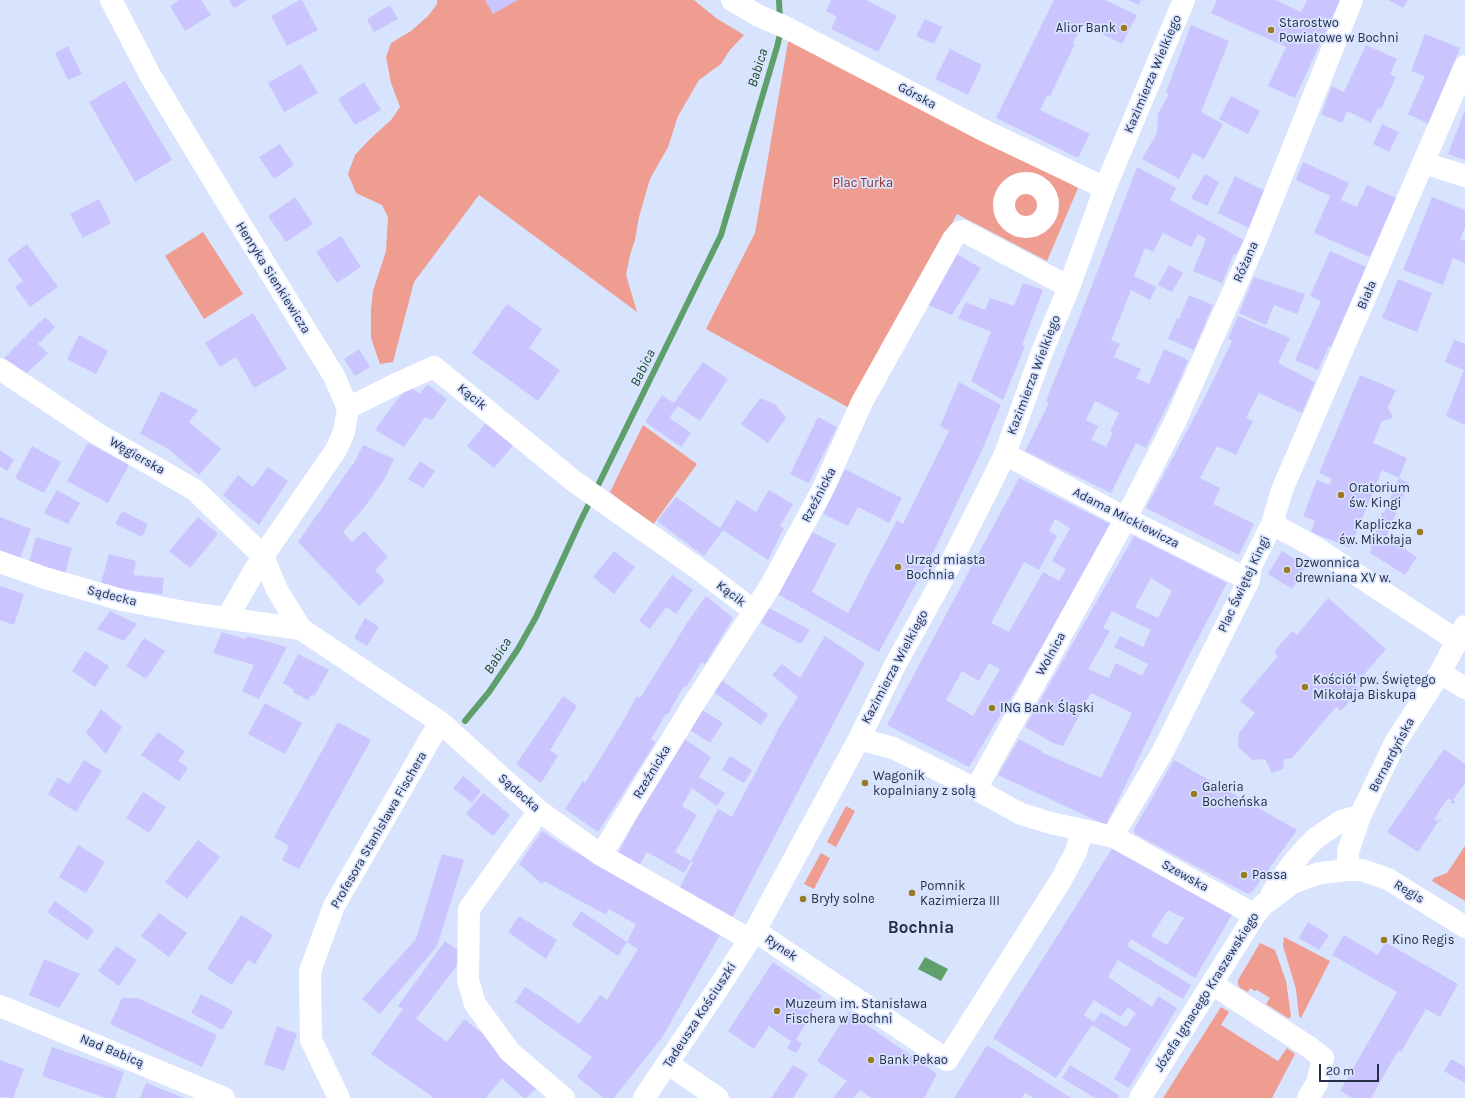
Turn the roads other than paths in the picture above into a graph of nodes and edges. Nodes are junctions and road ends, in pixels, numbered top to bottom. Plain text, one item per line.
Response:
1 (111, 0) edge
2 (732, 0) edge
3 (1184, 0) edge
4 (1352, 0) edge
5 (1465, 66) edge
6 (1424, 163) junction
7 (1465, 176) edge
8 (1105, 188) junction
9 (1068, 287) junction
10 (0, 369) edge
11 (348, 408) junction
12 (1005, 454) junction
13 (1126, 518) junction
14 (1272, 524) junction
15 (263, 556) junction
16 (0, 562) edge
17 (1249, 580) junction
18 (754, 611) junction
19 (227, 618) junction
20 (301, 629) junction
21 (1461, 633) edge
22 (1440, 673) junction
23 (1465, 688) edge
24 (440, 722) junction
25 (859, 739) junction
26 (976, 789) junction
27 (539, 810) junction
28 (1360, 816) junction
29 (1082, 831) junction
30 (1114, 837) junction
31 (601, 855) junction
32 (1348, 870) junction
33 (1259, 910) junction
34 (1465, 926) edge
35 (752, 935) junction
36 (1212, 984) junction
37 (0, 1006) edge
38 (668, 1064) junction
39 (224, 1098) edge
40 (338, 1098) edge
41 (564, 1098) edge
42 (644, 1098) edge
43 (718, 1098) edge
44 (1140, 1098) edge
45 (1308, 1098) edge

1 - 11 street, Henryka Sienkiewicza
2 - 8 street, Górska
3 - 8 street, Kazimierza Wielkiego
4 - 13 street, Różana
5 - 6 street, Biała
6 - 7 street
6 - 14 street, Biała
8 - 9 street, Kazimierza Wielkiego
9 - 12 street, Kazimierza Wielkiego
9 - 18 street, Rzeźnicka
10 - 15 street, Węgierska
11 - 15 street
11 - 18 street, Kącik
12 - 13 street, Adama Mickiewicza
12 - 25 street, Kazimierza Wielkiego
13 - 17 street, Adama Mickiewicza
13 - 26 street, Wolnica
14 - 17 street, Plac Świętej Kingi
14 - 21 street, Plac Świętej Kingi
15 - 19 street
15 - 20 street, Sądecka
16 - 19 street, Sądecka
17 - 30 street, Plac Świętej Kingi
18 - 31 street, Rzeźnicka
19 - 20 street, Sądecka
20 - 24 street, Sądecka
21 - 22 street, Bernardyńska
22 - 23 street
22 - 28 street, Bernardyńska
24 - 27 street, Sądecka
24 - 40 street, Profesora Stanisława Fischera
25 - 26 street
25 - 35 street, Rynek
26 - 29 street
27 - 31 street, Sądecka
27 - 41 street
28 - 32 street, Bernardyńska
28 - 33 street
29 - 30 street
29 - 35 street, Rynek
30 - 33 street, Szewska
31 - 35 street, Sądecka
32 - 33 street, Józefa Ignacego Kraszewskiego
32 - 34 street, Regis
33 - 36 street, Józefa Ignacego Kraszewskiego
35 - 38 street, Tadeusza Kościuszki
36 - 44 street, Józefa Ignacego Kraszewskiego
36 - 45 street
37 - 39 street, Nad Babicą
38 - 42 street, Tadeusza Kościuszki
38 - 43 street

